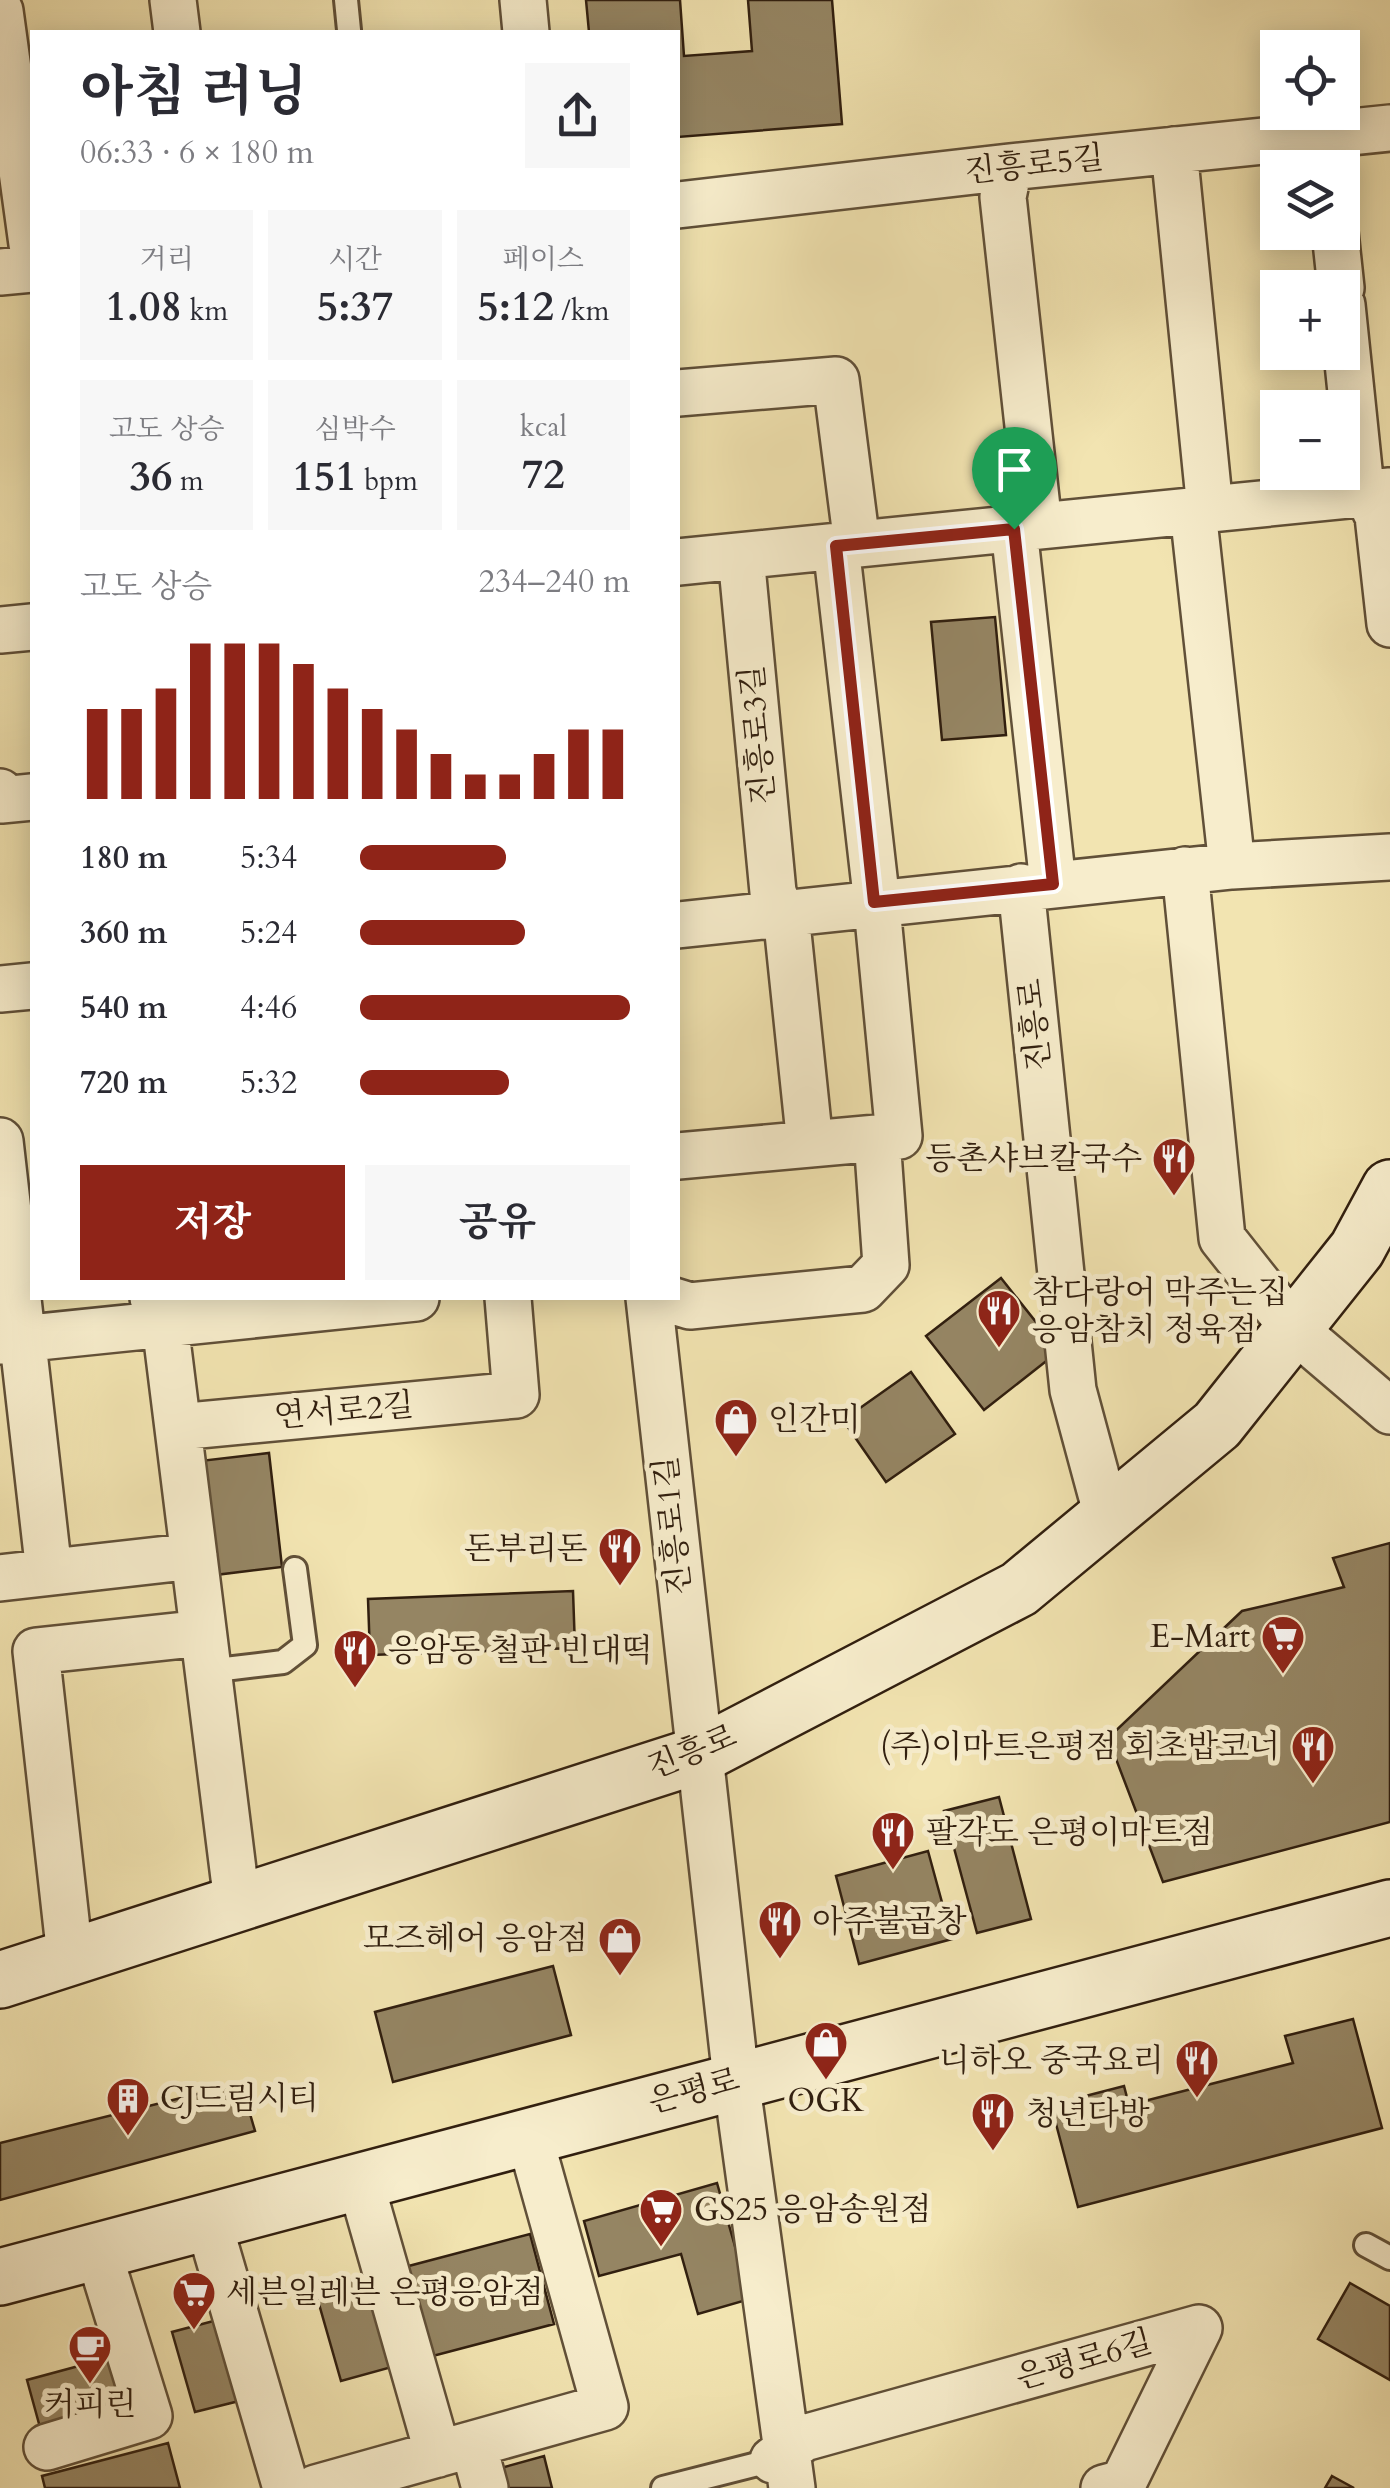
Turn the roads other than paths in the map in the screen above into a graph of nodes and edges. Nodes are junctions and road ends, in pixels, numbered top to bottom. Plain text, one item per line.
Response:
1 (173, 0) edge
2 (346, 0) edge
3 (523, 0) edge
4 (0, 11) edge
5 (177, 30) edge
6 (349, 30) dead end
7 (526, 30) edge
8 (1390, 128) edge
9 (1174, 150) junction
10 (1332, 150) edge
11 (1260, 151) edge
12 (1009, 166) junction
13 (680, 205) edge
14 (30, 229) edge
15 (30, 269) edge
16 (0, 272) edge
17 (1349, 370) edge
18 (680, 393) edge
19 (1379, 492) edge
20 (1202, 510) junction
21 (1027, 528) junction
22 (846, 545) junction
23 (741, 556) junction
24 (680, 562) edge
25 (1390, 624) edge
26 (30, 626) edge
27 (0, 630) edge
28 (0, 792) edge
29 (30, 797) edge
30 (1390, 857) edge
31 (1232, 866) junction
32 (1185, 870) junction
33 (1037, 885) junction
34 (874, 902) junction
35 (781, 912) junction
36 (680, 924) edge
37 (30, 986) edge
38 (0, 989) edge
39 (877, 1138) junction
40 (0, 1141) edge
41 (810, 1144) junction
42 (680, 1156) edge
43 (1386, 1204) edge
44 (376, 1300) edge
45 (508, 1300) edge
46 (649, 1300) edge
47 (670, 1300) edge
48 (317, 1303) edge
49 (159, 1311) edge
50 (1294, 1328) junction
51 (10, 1340) edge
52 (1390, 1411) edge
53 (178, 1427) junction
54 (1107, 1516) junction
55 (194, 1556) junction
56 (295, 1569) dead end
57 (49, 1572) junction
58 (0, 1578) edge
59 (206, 1652) junction
60 (702, 1754) junction
61 (237, 1902) junction
62 (1390, 1908) edge
63 (70, 1956) junction
64 (0, 1980) edge
65 (736, 2079) junction
66 (530, 2135) junction
67 (360, 2181) junction
68 (208, 2221) junction
69 (1366, 2244) dead end
70 (98, 2251) junction
71 (1390, 2258) edge
72 (0, 2278) edge
73 (47, 2447) dead end
74 (456, 2449) junction
75 (784, 2466) edge
76 (1119, 2486) edge
77 (286, 2488) edge
78 (316, 2488) edge
79 (485, 2488) edge
80 (663, 2488) edge

1 - 5 street
2 - 6 lane
3 - 7 street
4 - 14 street
8 - 10 street, 진흥로5길
9 - 11 street, 진흥로5길
9 - 12 street, 진흥로5길
9 - 20 street
12 - 13 street, 진흥로5길
12 - 21 street
15 - 16 street
17 - 19 street
18 - 22 street
19 - 20 street
19 - 25 street
20 - 21 street
20 - 31 street
21 - 22 street
21 - 33 street
22 - 23 street
22 - 34 street
23 - 24 street
23 - 35 street, 진흥로3길
26 - 27 street
28 - 29 street
30 - 31 street
31 - 32 street
32 - 33 street
32 - 50 street
33 - 34 street
33 - 54 street, 진흥로
34 - 35 street
34 - 39 street
35 - 36 street
35 - 41 street, 진흥로3길
37 - 38 street
39 - 41 street
39 - 47 street
40 - 51 street
41 - 42 street
43 - 50 main road, 진흥로
44 - 48 street
45 - 53 street, 연서로2길
46 - 60 street, 진흥로1길
48 - 49 street
49 - 51 street
49 - 53 street
50 - 52 street
50 - 54 main road, 진흥로
51 - 57 street
53 - 55 street
54 - 60 main road, 진흥로
55 - 57 street
55 - 59 street
56 - 59 lane
57 - 58 street
59 - 61 street
59 - 63 street
60 - 61 main road, 진흥로
60 - 65 street, 진흥로1길
61 - 63 main road, 진흥로
62 - 65 main road, 은평로
63 - 64 main road, 진흥로
65 - 66 main road, 은평로
65 - 75 street
66 - 67 main road, 은평로
66 - 74 street
67 - 68 main road, 은평로
67 - 74 street
68 - 70 main road, 은평로
68 - 77 street
69 - 71 lane
70 - 72 main road, 은평로
70 - 73 street
74 - 78 street
74 - 79 street
75 - 76 street, 은평로6길
75 - 80 lane

